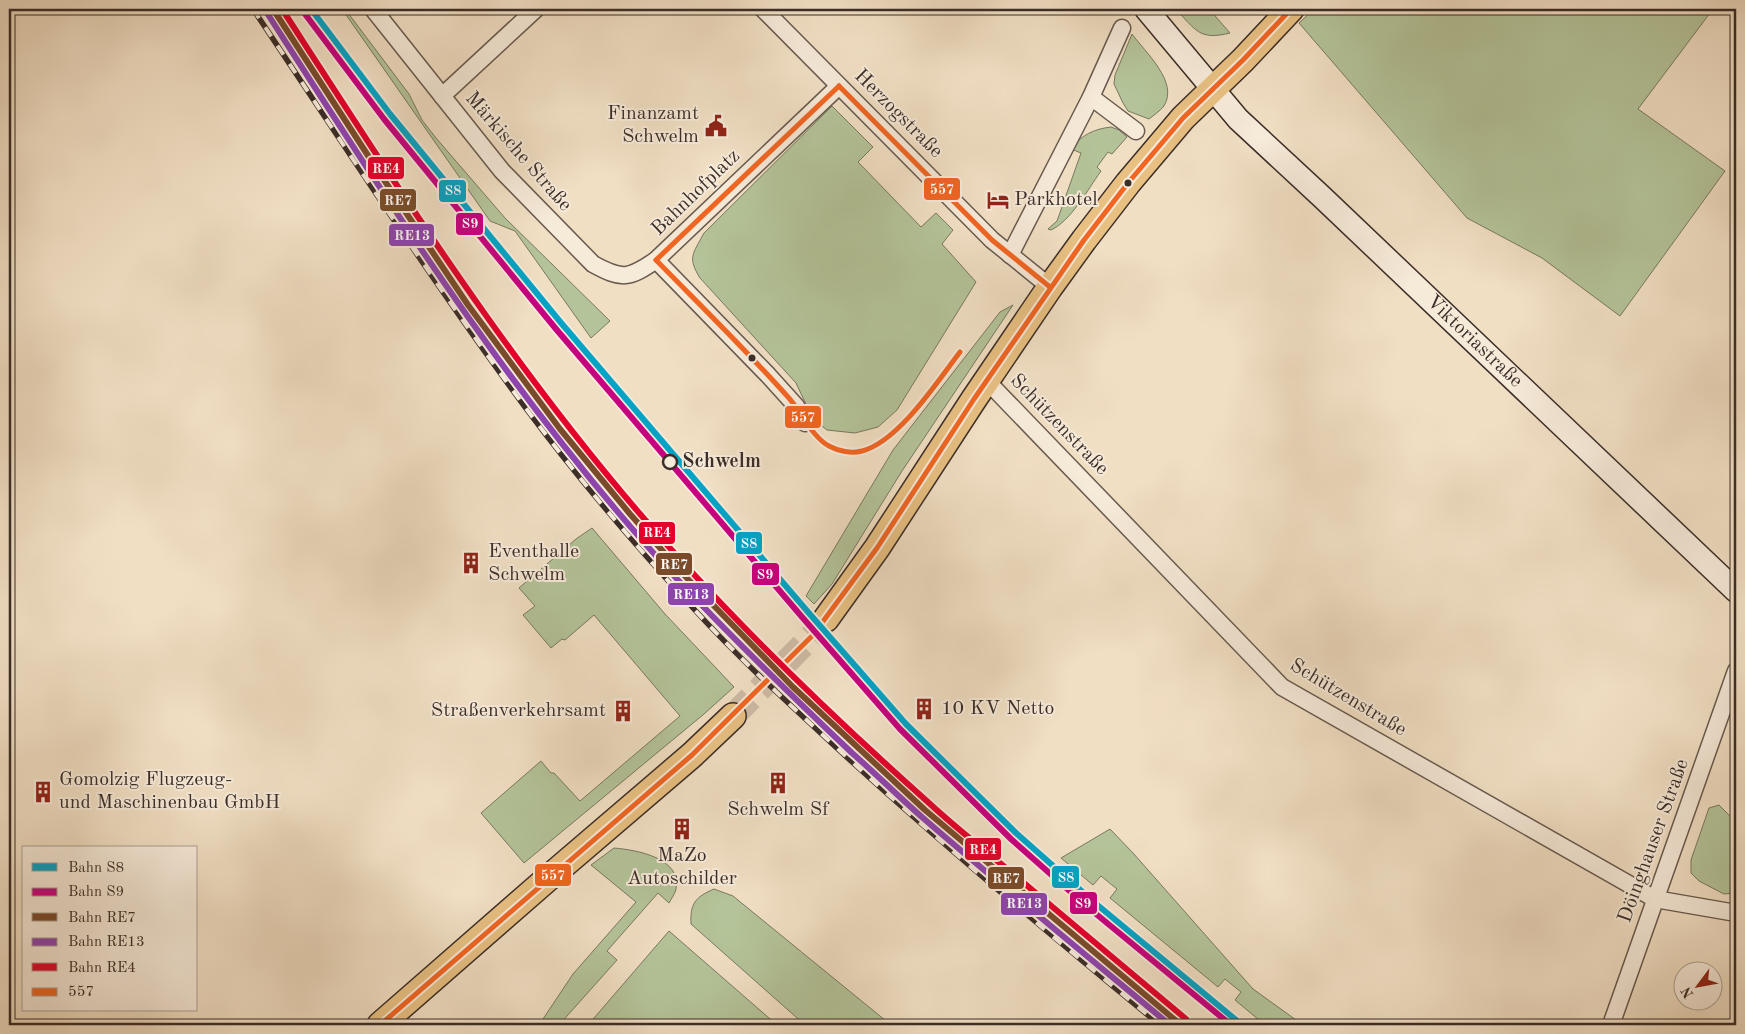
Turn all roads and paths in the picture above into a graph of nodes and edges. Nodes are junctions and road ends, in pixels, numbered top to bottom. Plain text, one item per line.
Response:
1 (373, 9) edge
2 (536, 9) edge
3 (763, 9) edge
4 (1146, 9) edge
5 (1291, 9) edge
6 (1122, 28) dead end
7 (839, 86) junction
8 (1213, 90) junction
9 (442, 96) junction
10 (1091, 97) junction
11 (1136, 131) dead end
12 (1010, 255) junction
13 (656, 260) junction
14 (1050, 286) junction
15 (987, 381) junction
16 (805, 423) dead end
17 (1728, 573) edge
18 (1736, 591) edge
19 (826, 619) tunnel mouth
20 (1736, 671) edge
21 (733, 716) tunnel mouth
22 (1655, 899) junction
23 (1736, 913) edge
24 (380, 1025) edge
25 (1611, 1025) edge

1 - 9 street, Märkische Straße
2 - 9 street
3 - 7 street, Herzogstraße
4 - 8 main road, Viktoriastraße
5 - 8 main road
6 - 10 street
7 - 12 street, Herzogstraße
7 - 13 street, Bahnhofplatz
8 - 14 main road
8 - 17 main road, Viktoriastraße
9 - 13 street, Märkische Straße
10 - 11 street
10 - 12 street
12 - 14 street, Herzogstraße
13 - 16 street, Bahnhofplatz
14 - 15 main road
15 - 19 main road
15 - 22 street, Schützenstraße
17 - 18 main road, Viktoriastraße
20 - 22 street, Döinghauser Straße
21 - 24 main road
22 - 23 street, Schützenstraße
22 - 25 street, Döinghauser Straße

